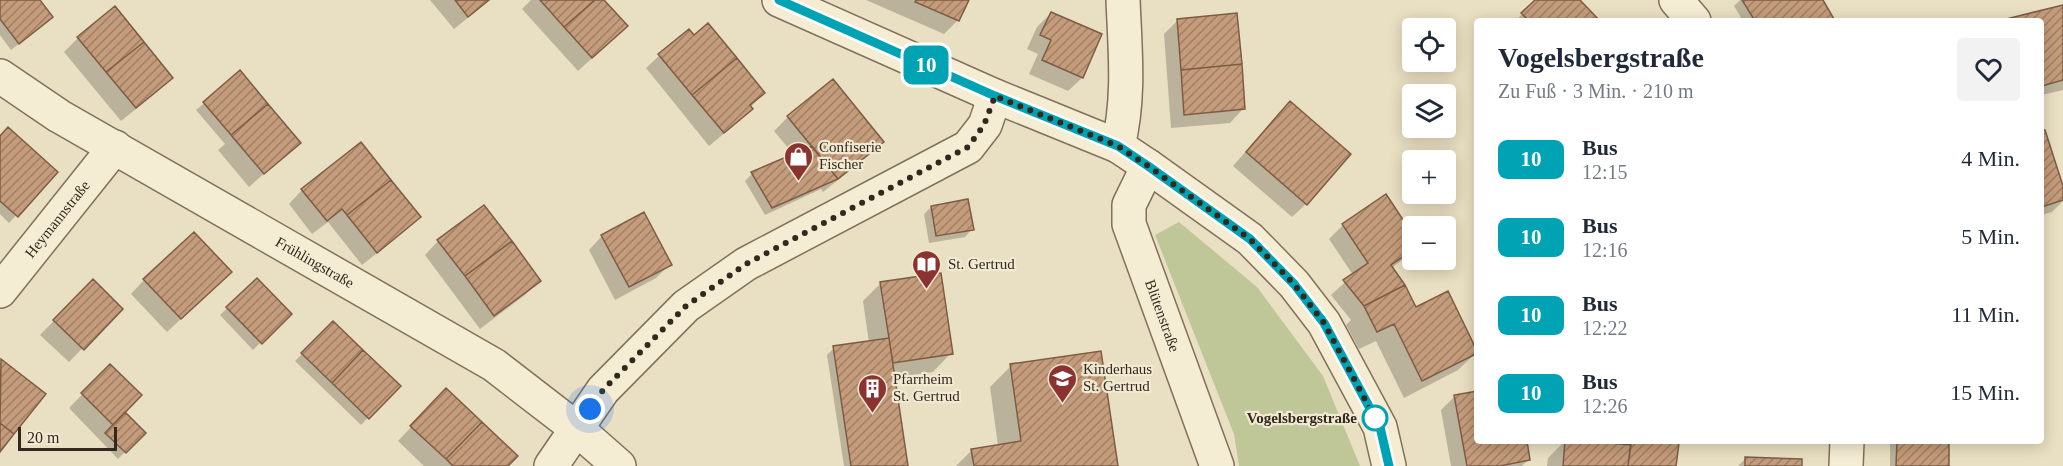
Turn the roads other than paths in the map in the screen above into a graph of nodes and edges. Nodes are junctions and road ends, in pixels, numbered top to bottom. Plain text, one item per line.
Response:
1 (779, 0) edge
2 (1123, 0) edge
3 (1676, 0) edge
4 (1691, 18) edge
5 (0, 76) edge
6 (995, 96) junction
7 (1118, 146) junction
8 (115, 147) junction
9 (1148, 166) junction
10 (0, 291) edge
11 (577, 429) junction
12 (1846, 444) edge
13 (551, 466) edge
14 (619, 466) edge
15 (1217, 466) edge
16 (1389, 466) edge
17 (1846, 466) edge

1 - 6 street
2 - 7 street
3 - 4 street
5 - 8 street, Frühlingstraße
6 - 7 street
6 - 11 street
7 - 9 street
8 - 10 street, Heymannstraße
8 - 11 street, Frühlingstraße
9 - 15 street, Blütenstraße
9 - 16 street
11 - 13 street
11 - 14 street, Frühlingstraße
12 - 17 street

